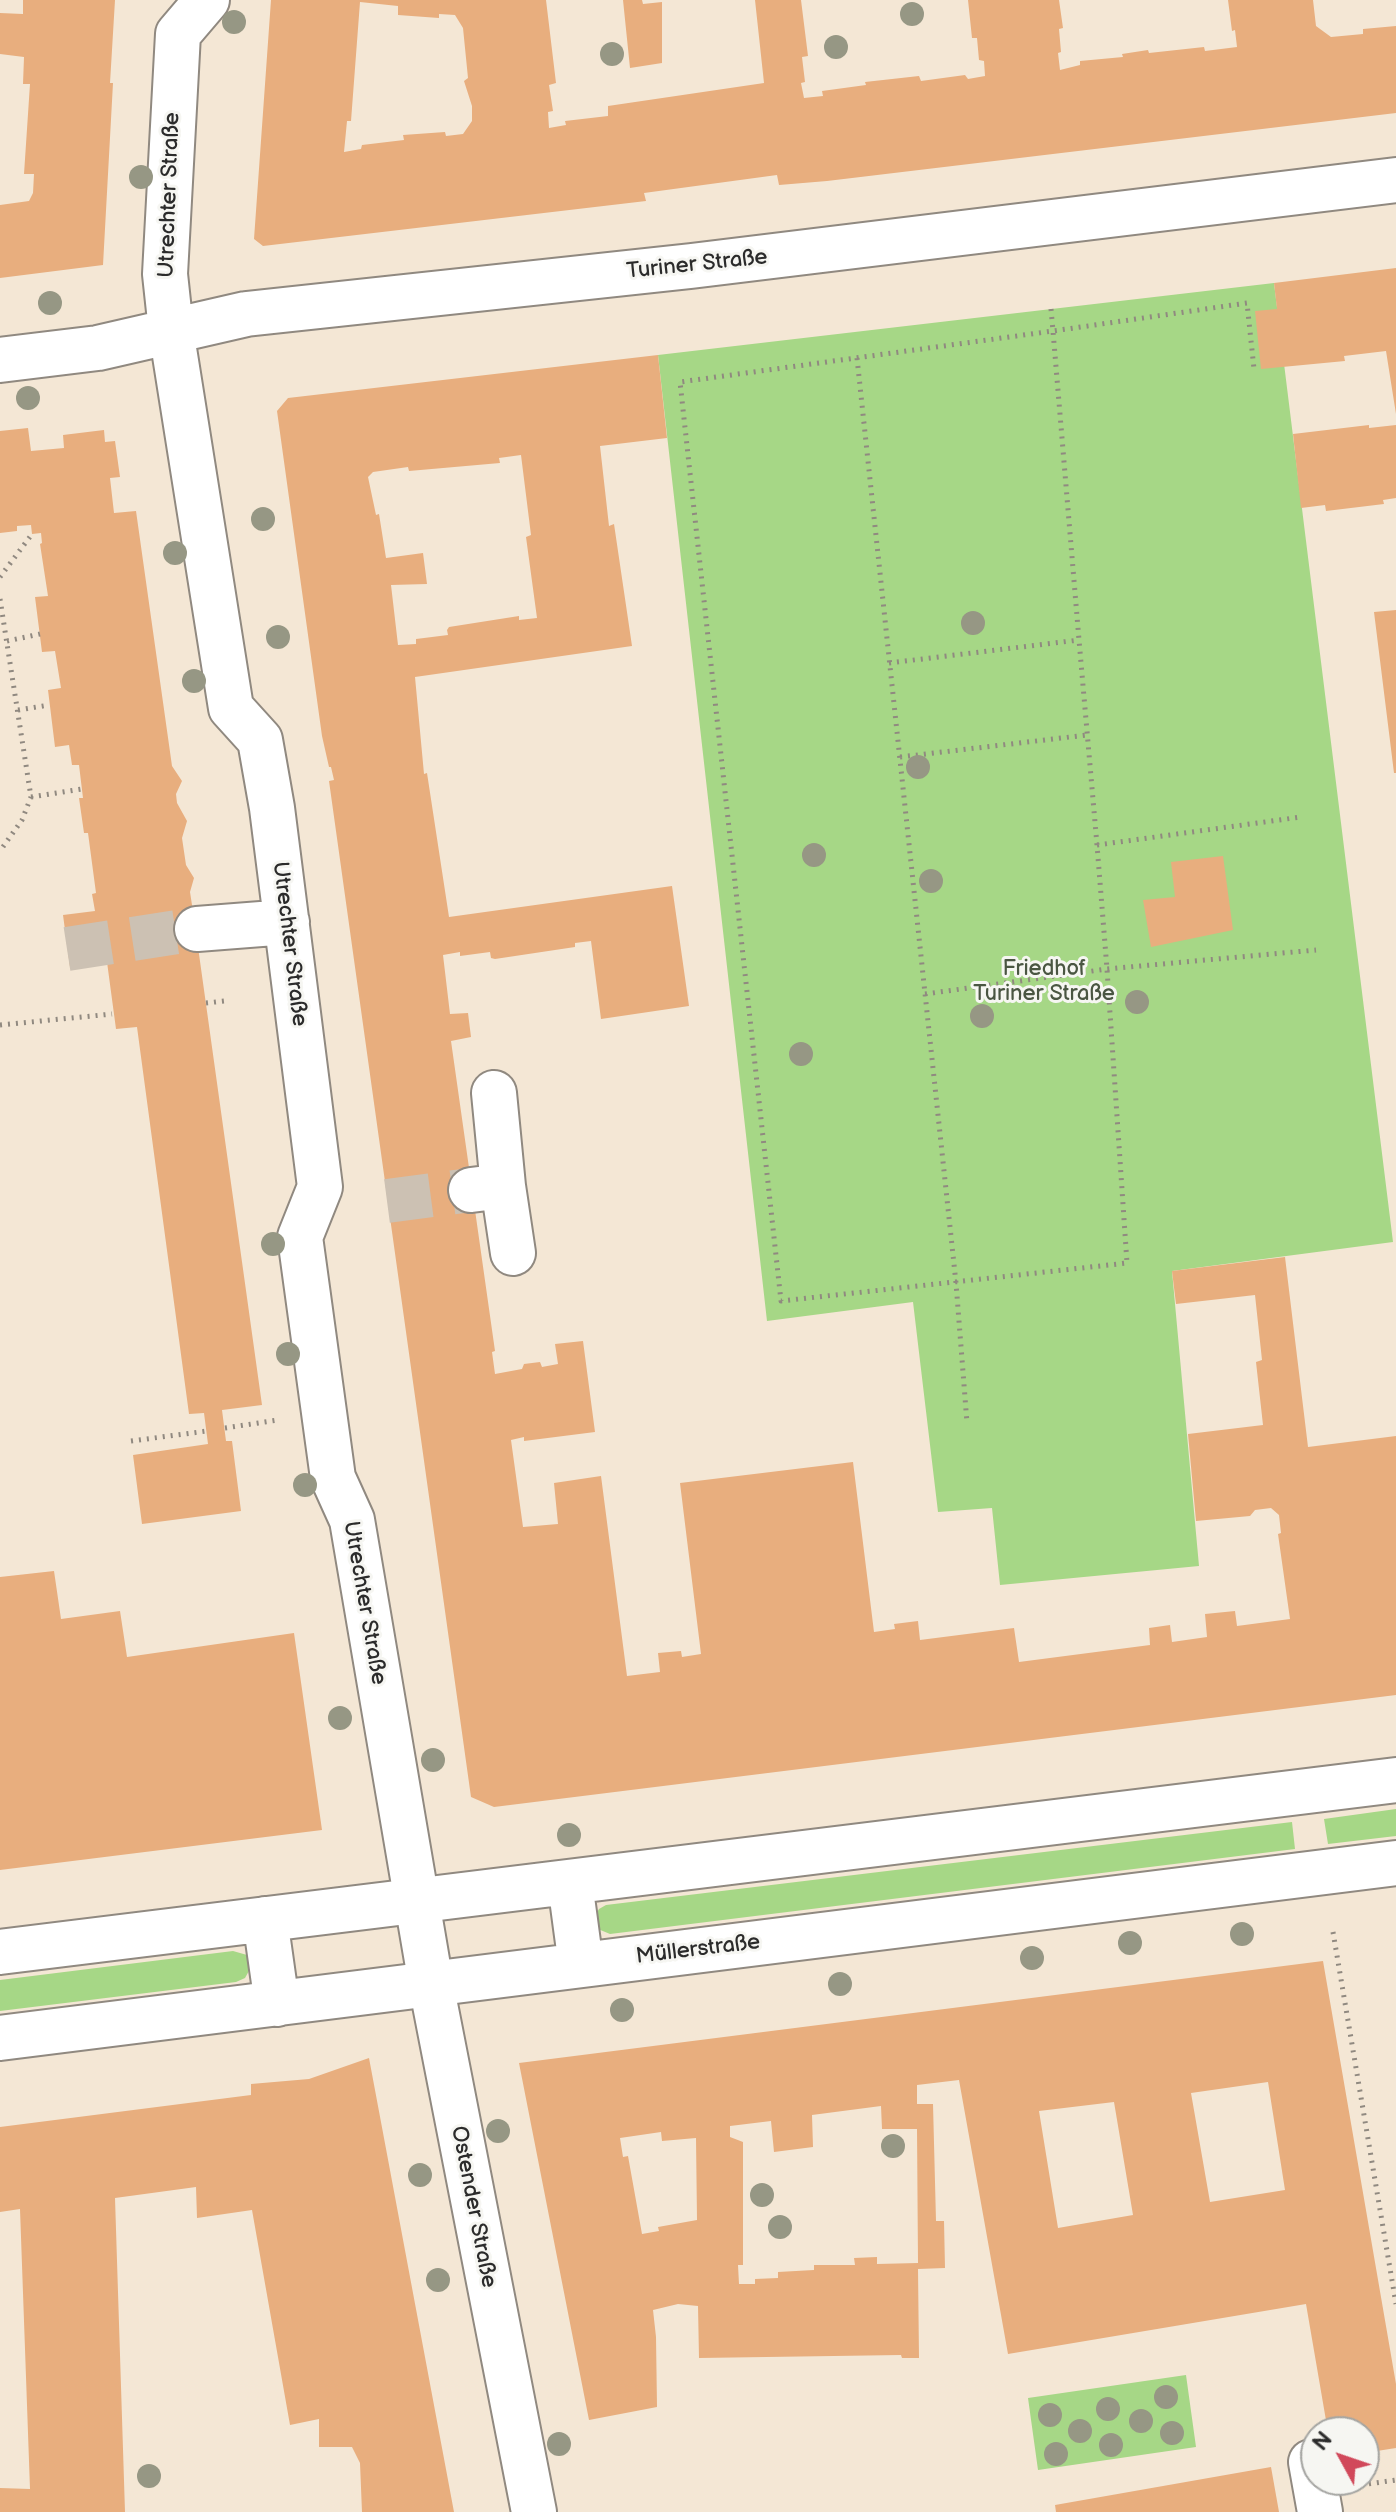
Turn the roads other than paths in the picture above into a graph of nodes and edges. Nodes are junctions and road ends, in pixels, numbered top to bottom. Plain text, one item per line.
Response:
1 (207, 0) edge
2 (1396, 180) edge
3 (171, 330) junction
4 (0, 360) edge
5 (287, 922) junction
6 (197, 929) tunnel mouth
7 (494, 1093) dead end
8 (513, 1253) dead end
9 (1396, 1780) edge
10 (1396, 1863) edge
11 (570, 1883) junction
12 (416, 1901) junction
13 (265, 1919) junction
14 (0, 1952) edge
15 (581, 1965) junction
16 (431, 1984) junction
17 (277, 2004) junction
18 (0, 2038) edge
19 (534, 2512) edge

1 - 3 street, Utrechter Straße
2 - 3 street, Turiner Straße
3 - 4 street, Turiner Straße
3 - 5 street, Utrechter Straße
5 - 6 street
5 - 12 street, Utrechter Straße
7 - 8 street
9 - 11 street
10 - 15 street, Müllerstraße
11 - 12 street
11 - 15 street
12 - 13 street
12 - 16 street, Ostender Straße
13 - 14 street
13 - 17 street
15 - 16 street, Müllerstraße
16 - 17 street, Müllerstraße
16 - 19 street, Ostender Straße
17 - 18 street, Müllerstraße

